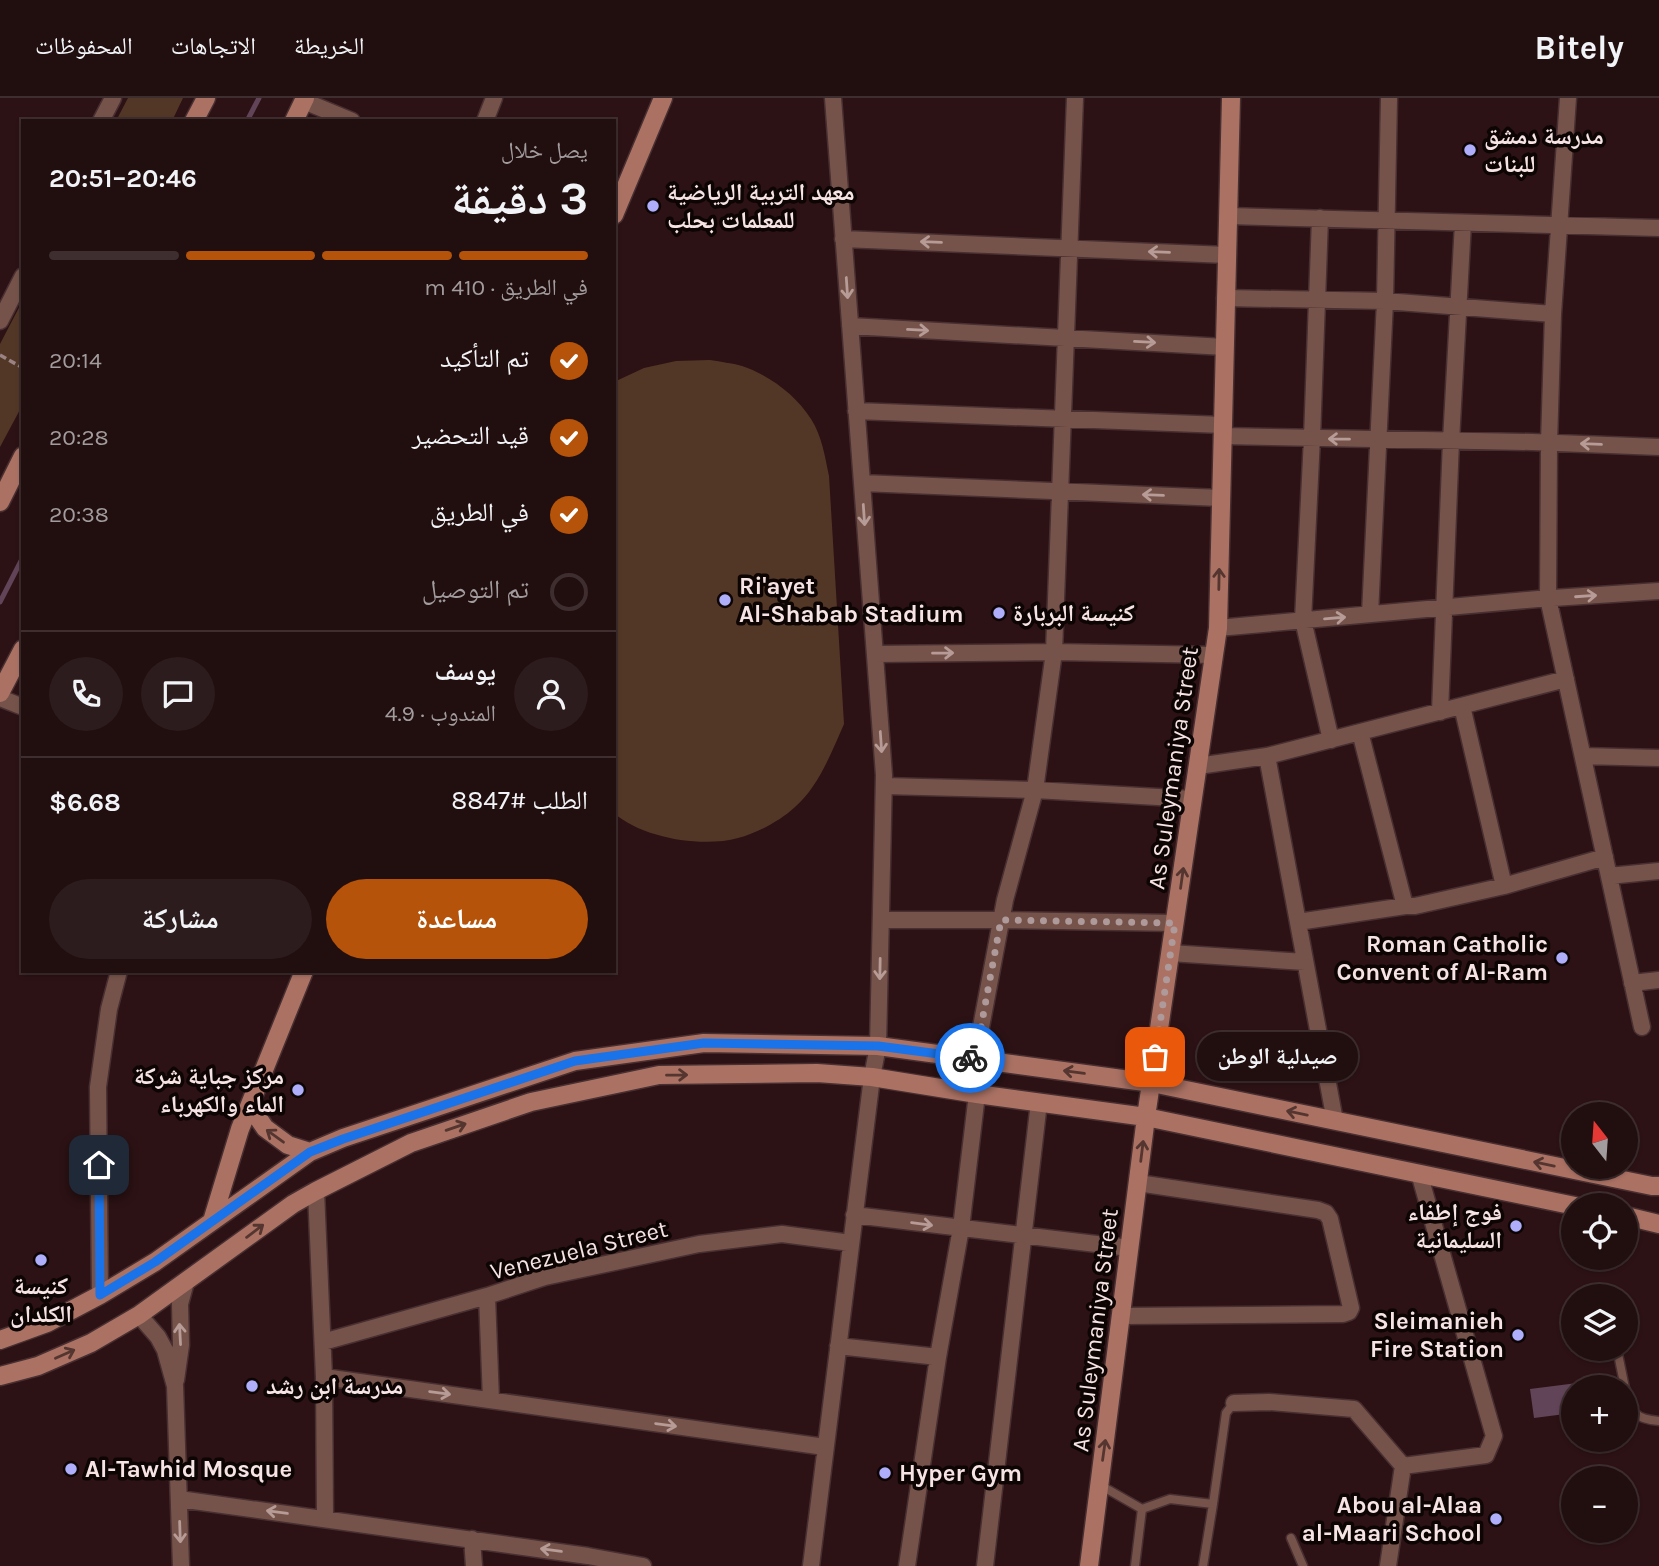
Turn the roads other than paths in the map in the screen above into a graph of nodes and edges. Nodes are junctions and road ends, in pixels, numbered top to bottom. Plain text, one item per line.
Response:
1 (113, 98) edge
2 (206, 98) edge
3 (494, 98) edge
4 (663, 98) edge
5 (833, 98) edge
6 (1074, 98) edge
7 (1231, 98) edge
8 (1389, 98) edge
9 (1568, 98) edge
10 (304, 100) edge
11 (102, 119) edge
12 (195, 119) edge
13 (295, 119) edge
14 (347, 119) edge
15 (486, 119) edge
16 (616, 210) edge
17 (1228, 216) junction
18 (1320, 218) junction
19 (1387, 220) junction
20 (1463, 223) junction
21 (1559, 225) junction
22 (1659, 228) edge
23 (843, 239) junction
24 (1069, 248) junction
25 (1227, 255) junction
26 (21, 280) edge
27 (1225, 298) junction
28 (1316, 299) junction
29 (1385, 301) junction
30 (1458, 306) junction
31 (1553, 314) junction
32 (0, 321) edge
33 (850, 326) junction
34 (1066, 338) junction
35 (1225, 346) junction
36 (856, 411) junction
37 (1063, 419) junction
38 (1223, 430) junction
39 (1312, 438) junction
40 (1379, 439) junction
41 (1451, 441) junction
42 (1549, 443) junction
43 (1659, 447) edge
44 (21, 459) edge
45 (5, 481) edge
46 (862, 483) junction
47 (1060, 492) junction
48 (1221, 498) junction
49 (0, 502) edge
50 (1659, 591) edge
51 (1548, 598) junction
52 (1445, 608) junction
53 (1370, 614) junction
54 (1304, 620) junction
55 (1218, 628) junction
56 (1054, 652) junction
57 (21, 653) edge
58 (875, 654) junction
59 (1214, 656) junction
60 (1566, 679) junction
61 (0, 695) edge
62 (1462, 706) junction
63 (21, 707) edge
64 (1440, 712) junction
65 (1360, 732) junction
66 (1331, 740) junction
67 (1267, 756) junction
68 (1583, 756) junction
69 (1659, 758) edge
70 (1198, 766) junction
71 (884, 786) junction
72 (1035, 790) junction
73 (1193, 799) junction
74 (1605, 857) junction
75 (1659, 871) edge
76 (1609, 876) junction
77 (1504, 886) junction
78 (1405, 906) junction
79 (881, 920) junction
80 (1001, 920) junction
81 (1297, 922) junction
82 (1175, 923) junction
83 (1170, 953) junction
84 (1305, 962) junction
85 (118, 973) edge
86 (303, 973) edge
87 (1659, 980) edge
88 (1632, 983) junction
89 (1642, 1027) dead end
90 (878, 1046) junction
91 (975, 1059) junction
92 (872, 1077) junction
93 (1152, 1083) junction
94 (977, 1094) junction
95 (1038, 1102) junction
96 (250, 1106) junction
97 (1146, 1117) junction
98 (1335, 1121) junction
99 (310, 1152) junction
100 (1419, 1173) junction
101 (1138, 1183) junction
102 (1659, 1186) edge
103 (316, 1191) junction
104 (1561, 1203) edge
105 (854, 1215) junction
106 (1638, 1219) edge
107 (212, 1221) junction
108 (1659, 1224) edge
109 (961, 1228) junction
110 (1023, 1236) junction
111 (851, 1243) junction
112 (1130, 1248) junction
113 (186, 1282) junction
114 (100, 1295) junction
115 (487, 1296) junction
116 (139, 1315) junction
117 (1122, 1316) junction
118 (0, 1340) edge
119 (323, 1342) junction
120 (838, 1346) junction
121 (938, 1357) junction
122 (0, 1376) edge
123 (324, 1377) junction
124 (175, 1386) junction
125 (491, 1400) junction
126 (1234, 1403) joint
127 (1638, 1416) edge
128 (1659, 1422) edge
129 (825, 1447) junction
130 (1403, 1466) junction
131 (1099, 1485) junction
132 (179, 1499) junction
133 (1213, 1504) junction
134 (1142, 1509) junction
135 (325, 1518) junction
136 (1291, 1538) dead end
137 (472, 1539) junction
138 (181, 1566) edge
139 (474, 1566) edge
140 (643, 1566) edge
141 (811, 1566) edge
142 (907, 1566) edge
143 (985, 1566) edge
144 (1089, 1566) edge
145 (1135, 1566) edge
146 (1203, 1566) edge
147 (1303, 1566) edge
148 (1388, 1566) edge

1 - 11 street
2 - 12 main road
3 - 15 street
4 - 16 main road
5 - 23 street
6 - 24 street
7 - 17 main road, As Suleymaniya Street
8 - 19 street
9 - 21 street
10 - 13 main road
10 - 14 street
17 - 18 street
17 - 25 main road, As Suleymaniya Street
18 - 19 street
18 - 28 street
19 - 20 street
19 - 29 street
20 - 21 street
20 - 30 street
21 - 22 street
21 - 31 street
24 -> 23 street
23 -> 33 street
25 -> 24 street
24 - 34 street
25 - 27 main road, As Suleymaniya Street
26 - 32 street
27 - 28 street
27 - 35 main road, As Suleymaniya Street
28 - 29 street
28 - 39 street
29 - 30 street
29 - 40 street
30 - 31 street
30 - 41 street
31 - 42 street
33 -> 34 street
33 - 36 street
34 -> 35 street
34 - 37 street
35 - 38 main road, As Suleymaniya Street
36 - 37 street
36 - 46 street
37 - 38 street
37 - 47 street
38 - 39 street
38 - 48 main road, As Suleymaniya Street
40 -> 39 street
39 - 54 street
40 - 41 street
40 - 53 street
41 - 42 street
41 - 52 street
43 -> 42 street
42 - 51 street
44 - 45 main road
45 - 49 main road
46 - 47 street
46 -> 58 street
48 -> 47 street
47 - 56 street
55 -> 48 main road, As Suleymaniya Street
51 -> 50 street
51 - 52 street
51 - 60 street
52 - 53 street
52 - 64 street
54 -> 53 street
54 - 55 street
54 - 66 street
55 - 59 main road, As Suleymaniya Street
58 -> 56 street
56 - 59 street
56 - 72 street
57 - 61 main road
58 -> 71 street
59 - 70 main road, As Suleymaniya Street
60 - 62 street
60 - 68 street
61 - 63 street
62 - 64 street
62 - 77 street
64 - 65 street
65 - 66 street
65 - 78 street
66 - 67 street
67 - 70 street
67 - 81 street
68 - 69 street
68 - 74 street
70 - 73 main road, As Suleymaniya Street
71 - 72 street
71 - 79 street
72 - 73 street
72 - 80 street
82 -> 73 main road, As Suleymaniya Street
74 - 76 street
74 - 77 street
75 - 76 street
76 - 88 street
77 - 78 street
78 - 81 street
79 - 80 street
79 -> 90 street
80 - 82 street
80 - 91 street
81 - 84 street
82 - 83 main road, As Suleymaniya Street
83 - 84 street
83 - 93 main road, As Suleymaniya Street
84 - 98 street
85 - 114 street
86 - 96 main road
87 - 88 street
88 - 89 street
90 - 91 main road
90 - 92 street
90 - 99 main road
93 -> 91 main road
92 - 94 main road
103 -> 92 main road
92 - 105 street
93 - 97 main road, As Suleymaniya Street
98 -> 93 main road
94 - 95 main road
94 - 109 street
95 - 97 main road
95 - 110 street
99 -> 96 main road
96 - 107 main road
97 - 100 main road
101 -> 97 main road, As Suleymaniya Street
102 -> 98 main road
99 - 107 main road
100 - 104 main road
100 - 130 street
101 - 112 main road, As Suleymaniya Street
101 - 117 street
113 -> 103 main road
103 - 119 street
105 -> 109 street
105 - 111 street
106 - 108 main road
107 - 114 main road
109 - 110 street
109 - 121 street
110 - 112 street
110 - 143 street
111 - 115 street, Venezuela Street
111 - 120 street
112 - 117 main road, As Suleymaniya Street
113 - 116 main road
124 -> 113 street
114 - 118 main road
115 - 119 street, Venezuela Street
115 - 125 street
122 -> 116 main road
116 - 124 street
131 -> 117 main road, As Suleymaniya Street
119 - 123 street
120 - 121 street
120 - 129 street
121 - 142 street
123 -> 125 street
123 - 135 street
124 - 132 street
125 -> 129 street
126 - 130 street
126 - 133 lane
127 - 128 lane
129 - 141 street
130 - 148 street
131 - 134 lane
131 - 144 main road, As Suleymaniya Street
135 -> 132 street
132 -> 138 street
133 - 134 lane
133 - 146 lane
134 - 145 lane
135 - 137 street
136 - 147 lane
137 - 139 street
140 -> 137 street

